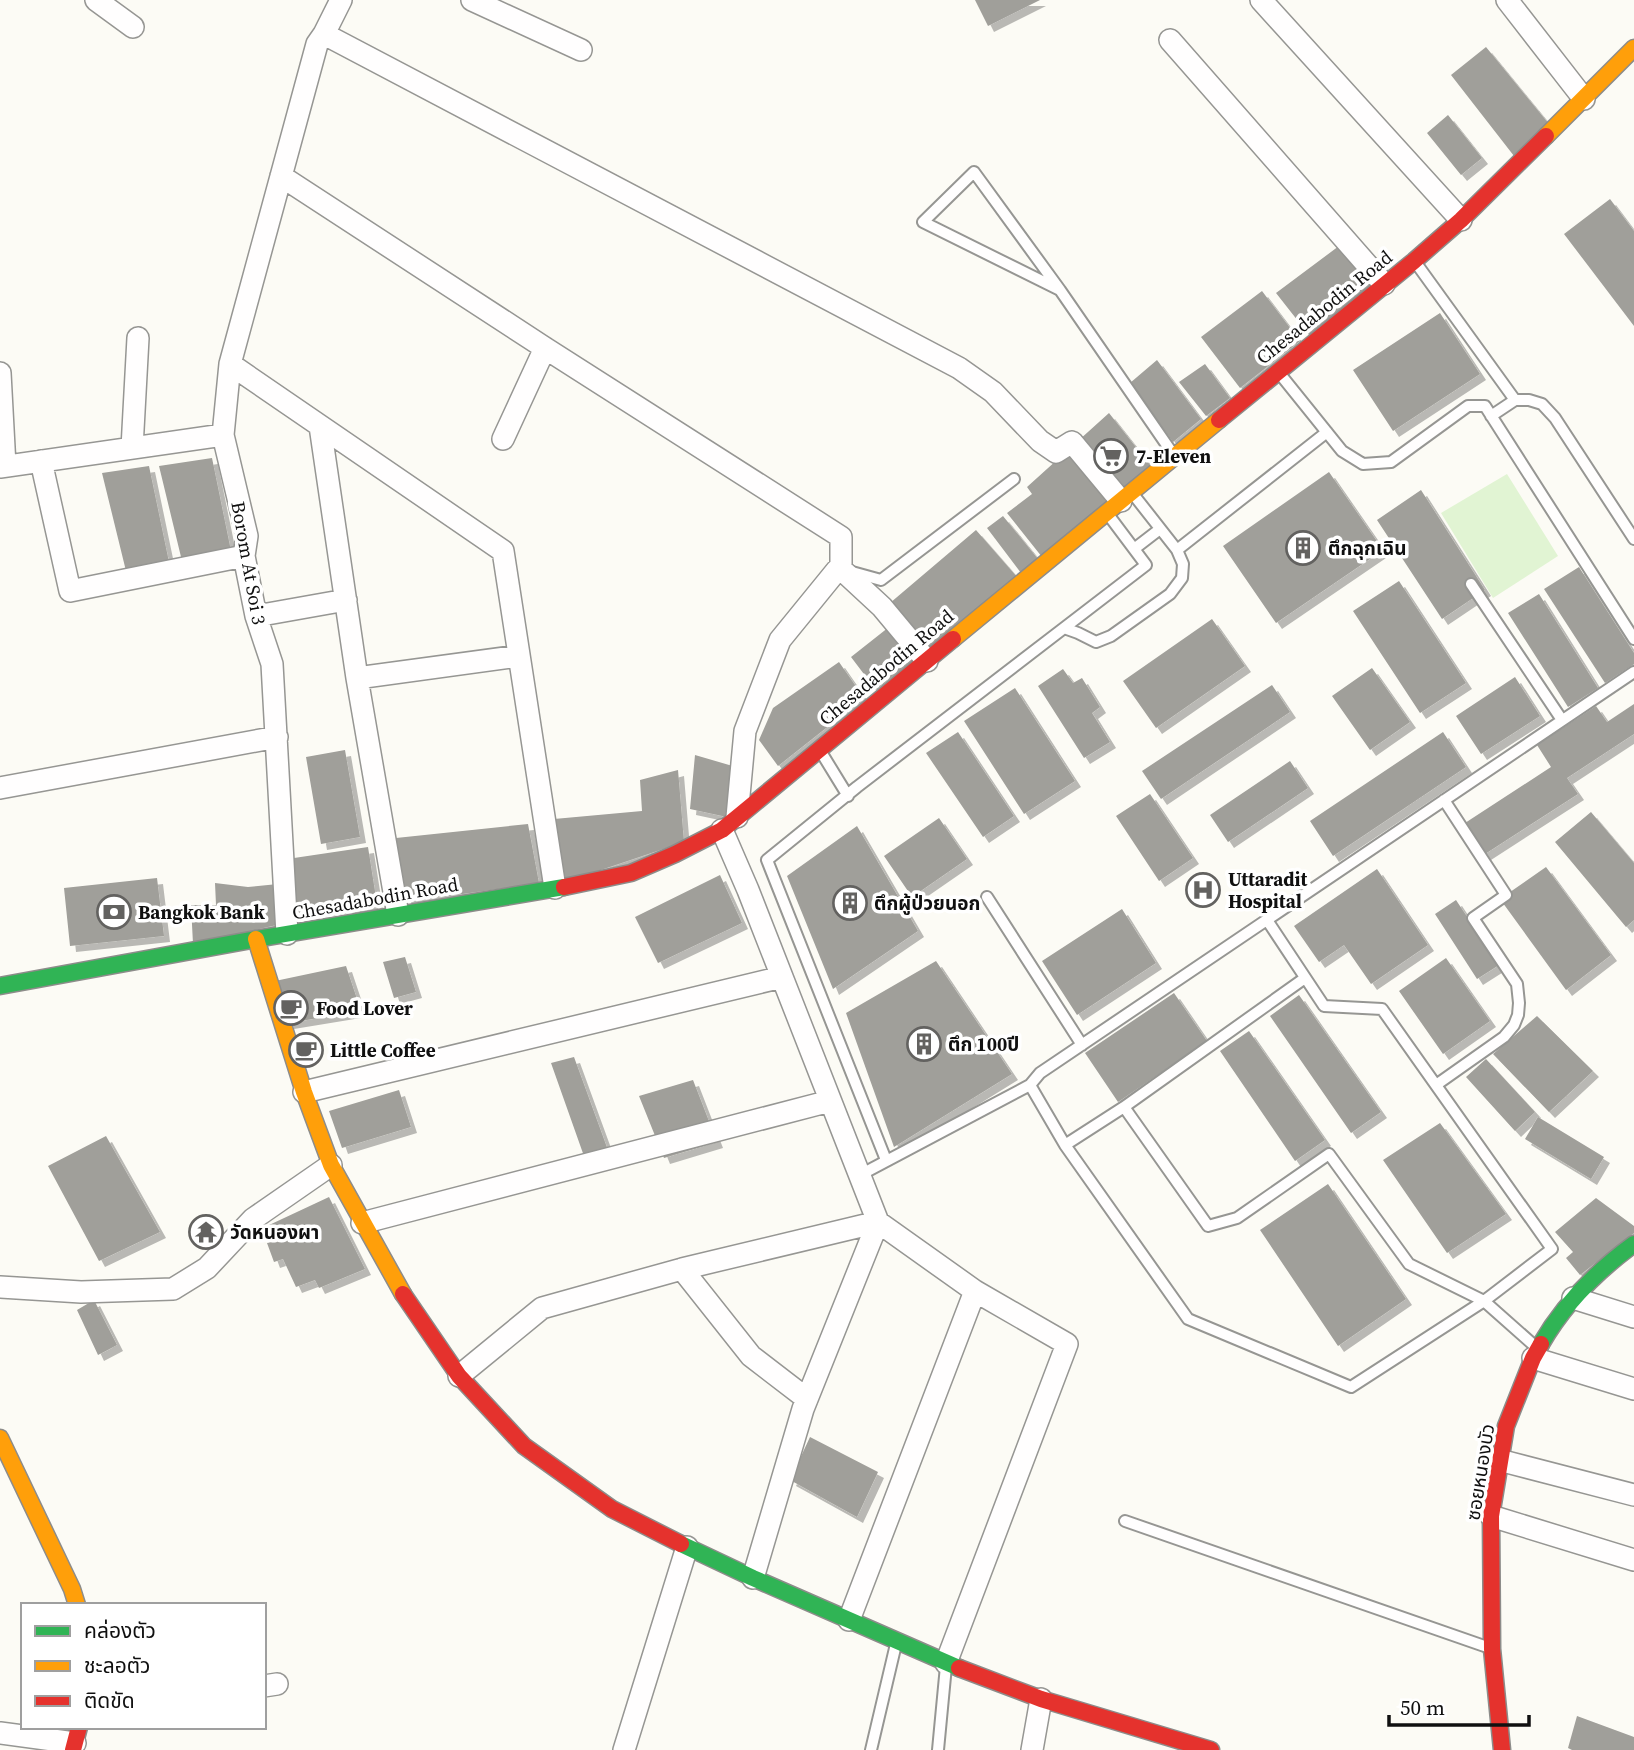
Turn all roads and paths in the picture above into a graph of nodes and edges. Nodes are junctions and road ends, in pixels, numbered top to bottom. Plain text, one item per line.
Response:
1 (96, 0) edge
2 (341, 0) edge
3 (472, 0) edge
4 (1261, 0) edge
5 (1507, 0) edge
6 (133, 27) dead end
7 (324, 34) junction
8 (1170, 40) dead end
9 (1634, 48) edge
10 (581, 50) dead end
11 (1584, 99) junction
12 (281, 176) junction
13 (1461, 220) junction
14 (1414, 261) junction
15 (1384, 284) junction
16 (1060, 290) junction
17 (138, 338) dead end
18 (545, 348) junction
19 (230, 364) junction
20 (1278, 371) junction
21 (0, 373) edge
22 (1515, 400) junction
23 (1491, 416) junction
24 (320, 426) junction
25 (1327, 432) junction
26 (223, 435) junction
27 (503, 439) dead end
28 (132, 449) junction
29 (1175, 456) junction
30 (41, 461) junction
31 (2, 467) edge
32 (1014, 479) dead end
33 (1119, 502) junction
34 (1160, 529) junction
35 (1634, 539) edge
36 (1134, 549) junction
37 (1177, 550) junction
38 (244, 556) junction
39 (841, 569) junction
40 (1471, 584) dead end
41 (346, 600) junction
42 (256, 616) junction
43 (1064, 628) junction
44 (1634, 639) edge
45 (519, 656) junction
46 (927, 661) junction
47 (1634, 672) edge
48 (357, 678) junction
49 (1562, 720) junction
50 (277, 737) junction
51 (820, 749) junction
52 (0, 788) edge
53 (848, 796) junction
54 (1444, 800) junction
55 (729, 823) junction
56 (760, 883) junction
57 (555, 888) junction
58 (987, 897) dead end
59 (398, 915) junction
60 (1267, 920) junction
61 (287, 934) junction
62 (256, 939) junction
63 (782, 977) junction
64 (1305, 978) junction
65 (0, 986) edge
66 (1082, 1045) junction
67 (1030, 1085) junction
68 (1436, 1085) junction
69 (304, 1092) junction
70 (831, 1101) junction
71 (1124, 1107) junction
72 (1065, 1145) junction
73 (887, 1160) junction
74 (331, 1165) junction
75 (860, 1175) junction
76 (362, 1223) junction
77 (878, 1223) junction
78 (1634, 1244) edge
79 (682, 1269) junction
80 (0, 1287) edge
81 (975, 1291) junction
82 (1573, 1298) junction
83 (1484, 1301) junction
84 (1634, 1317) edge
85 (1535, 1353) junction
86 (459, 1376) junction
87 (1634, 1389) edge
88 (807, 1399) junction
89 (0, 1438) edge
90 (1499, 1460) junction
91 (1634, 1495) edge
92 (1491, 1516) junction
93 (1125, 1521) dead end
94 (687, 1548) junction
95 (1634, 1560) edge
96 (753, 1578) junction
97 (76, 1603) edge
98 (849, 1620) junction
99 (896, 1642) junction
100 (1492, 1649) junction
101 (946, 1663) junction
102 (1041, 1699) junction
103 (0, 1733) edge
104 (76, 1740) edge
105 (624, 1750) edge
106 (871, 1750) edge
107 (938, 1750) edge
108 (1032, 1750) edge
109 (1211, 1750) edge
110 (1502, 1750) edge

1 - 6 street
2 - 7 street, Borom At Soi 3
3 - 10 street
4 - 13 street
5 - 11 street
7 - 12 street, Borom At Soi 3
7 - 33 street
8 - 15 street
9 - 11 street, Chesadabodin Road
11 - 13 street, Chesadabodin Road
12 - 18 street
12 - 19 street, Borom At Soi 3
13 - 14 street, Chesadabodin Road
14 - 15 street, Chesadabodin Road
14 - 22 lane
15 - 20 street, Chesadabodin Road
16 - 16 lane
16 - 29 lane
17 - 28 street
18 - 27 street
18 - 39 street
19 - 24 street
19 - 26 street, Borom At Soi 3
20 - 25 lane
20 - 29 street, Chesadabodin Road
21 - 31 street
22 - 23 lane
22 - 35 lane
23 - 25 lane
23 - 44 lane
24 - 41 street
24 - 45 street
25 - 37 lane
26 - 28 street
26 - 38 street, Borom At Soi 3
28 - 30 street
29 - 33 street, Chesadabodin Road
30 - 31 street
30 - 38 street
32 - 39 lane
33 - 34 lane
33 - 36 lane
33 - 46 street, Chesadabodin Road
34 - 36 lane
34 - 37 lane
36 - 43 lane
37 - 43 lane
38 - 42 street, Borom At Soi 3
39 - 46 street
39 - 55 street
40 - 49 lane
41 - 42 street
41 - 48 street
42 - 50 street, Borom At Soi 3
43 - 53 lane
45 - 48 street
45 - 57 street
46 - 51 street, Chesadabodin Road
47 - 49 lane
48 - 59 street
49 - 54 lane
50 - 52 street
50 - 61 street, Borom At Soi 3
51 - 53 lane
51 - 55 street, Chesadabodin Road
53 - 56 lane
54 - 60 lane
54 - 68 lane
55 - 56 street
55 - 57 street, Chesadabodin Road
56 - 63 street
56 - 73 lane
57 - 59 street, Chesadabodin Road
58 - 66 lane
59 - 61 street, Chesadabodin Road
60 - 64 lane
60 - 66 lane
61 - 62 street, Chesadabodin Road
62 - 65 street, Chesadabodin Road
62 - 69 street
63 - 69 street
63 - 70 street
64 - 68 lane
64 - 71 lane
66 - 67 lane
67 - 72 lane
67 - 73 lane
68 - 83 lane
69 - 74 street
70 - 75 street
70 - 76 street
71 - 72 lane
71 - 83 lane
72 - 83 lane
73 - 75 lane
74 - 76 street
74 - 80 street
75 - 77 street
76 - 86 street
77 - 79 street
77 - 81 street
77 - 88 street
78 - 82 street, ซอยหนองบัว
79 - 86 street
79 - 88 street
81 - 98 street
81 - 101 street
82 - 84 street
82 - 85 street, ซอยหนองบัว
83 - 85 lane
85 - 87 street
85 - 90 street, ซอยหนองบัว
86 - 94 street
88 - 96 street
89 - 97 street
90 - 91 street
90 - 92 street, ซอยหนองบัว
92 - 95 street
92 - 100 street, ซอยหนองบัว
93 - 100 lane
94 - 96 street
94 - 105 street
96 - 98 street
98 - 99 street
99 - 101 street
99 - 106 lane
100 - 110 street, ซอยหนองบัว
101 - 102 street
101 - 107 lane
102 - 108 street
102 - 109 street
103 - 104 street

